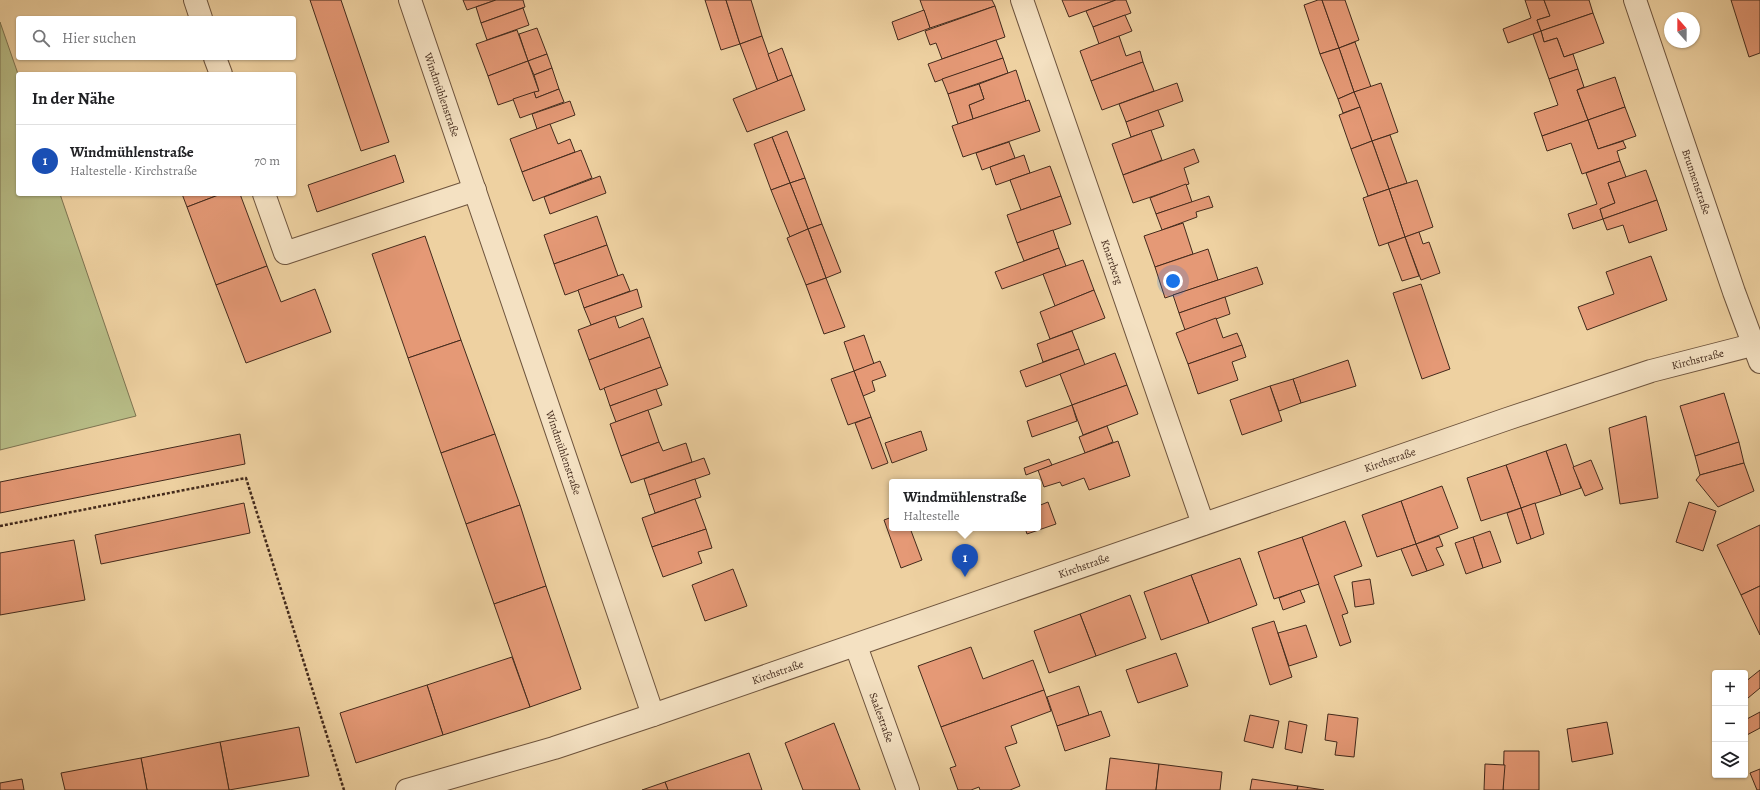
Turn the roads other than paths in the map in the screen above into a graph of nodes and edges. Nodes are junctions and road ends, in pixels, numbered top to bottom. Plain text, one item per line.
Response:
1 (195, 0) edge
2 (410, 0) edge
3 (1022, 0) edge
4 (1634, 0) edge
5 (200, 16) edge
6 (217, 60) edge
7 (220, 72) edge
8 (475, 190) junction
9 (265, 196) edge
10 (1758, 350) edge
11 (1204, 524) junction
12 (856, 646) junction
13 (653, 715) junction
14 (407, 790) edge
15 (908, 790) edge

1 - 5 street
2 - 8 street, Windmühlenstraße
3 - 11 street, Knarrberg
4 - 10 street, Brunnenstraße
6 - 7 street
8 - 9 street
8 - 13 street, Windmühlenstraße
10 - 11 street, Kirchstraße
11 - 12 street, Kirchstraße
12 - 13 street, Kirchstraße
12 - 15 street, Saalestraße
13 - 14 street, Kirchstraße

